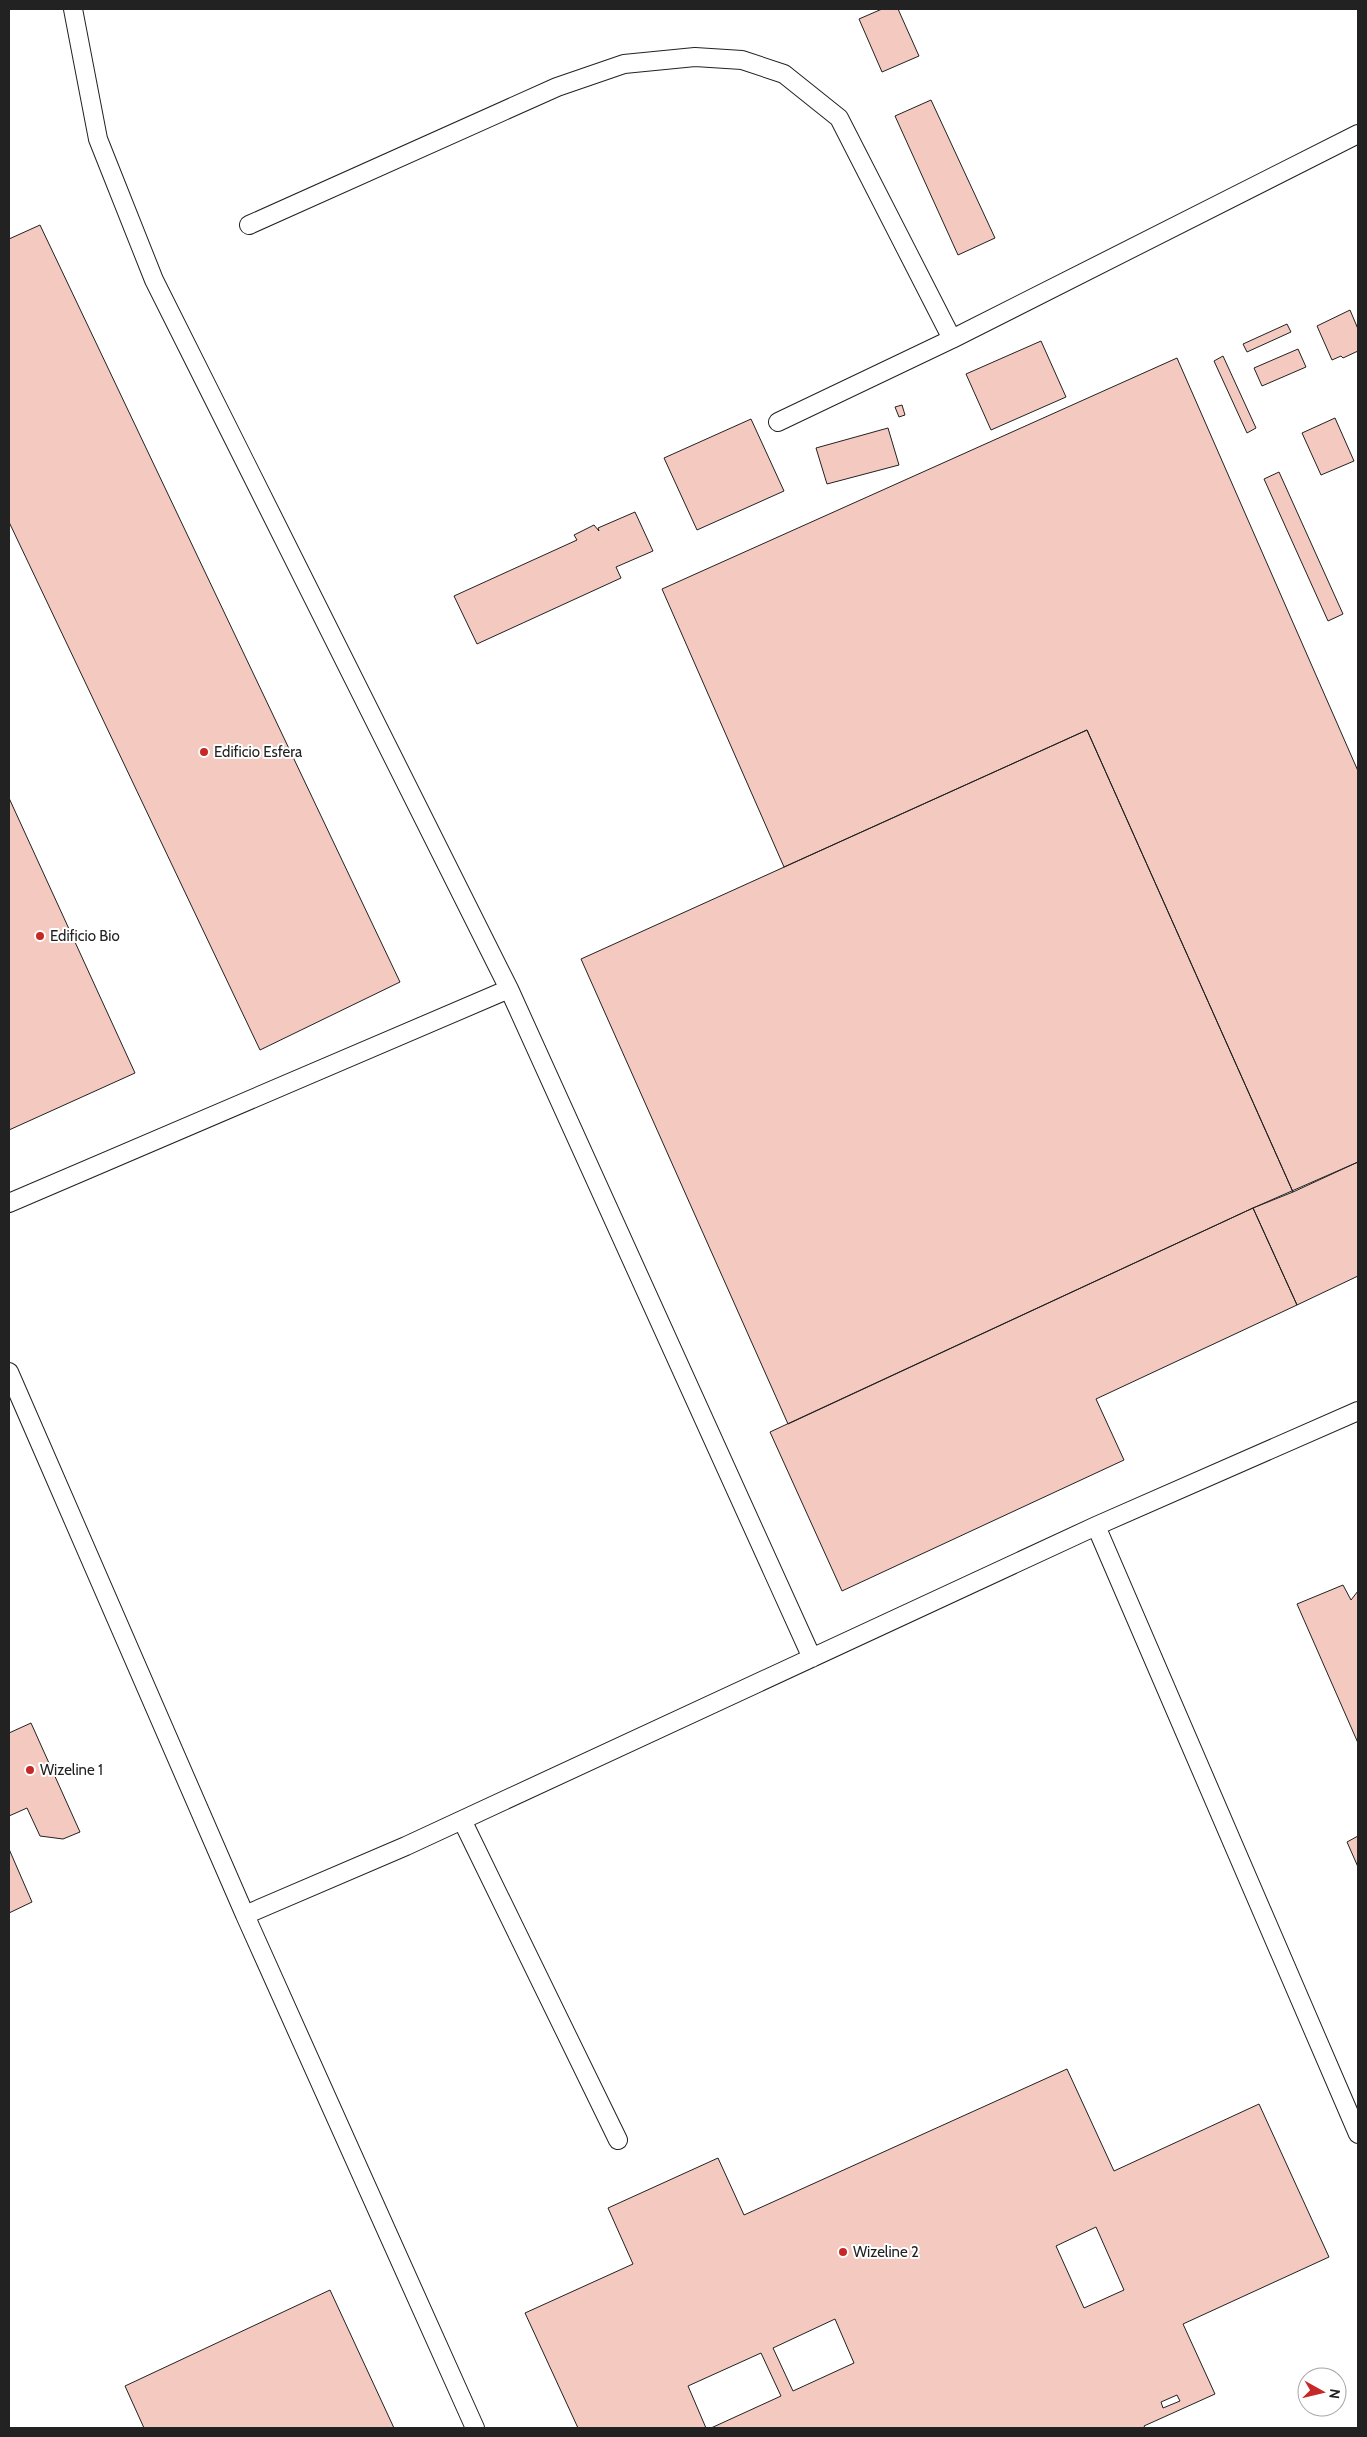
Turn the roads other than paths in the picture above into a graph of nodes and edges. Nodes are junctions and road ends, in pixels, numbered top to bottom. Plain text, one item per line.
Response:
1 (73, 9) edge
2 (1358, 134) edge
3 (249, 225) dead end
4 (952, 339) junction
5 (778, 422) dead end
6 (509, 989) junction
7 (9, 1203) edge
8 (9, 1372) edge
9 (1358, 1411) edge
10 (1096, 1526) junction
11 (812, 1658) junction
12 (462, 1820) junction
13 (245, 1916) junction
14 (1358, 2134) edge
15 (618, 2140) dead end
16 (475, 2428) edge

1 - 6 lane
2 - 4 lane
3 - 4 lane
4 - 5 lane
6 - 7 lane
6 - 11 lane
8 - 13 lane
9 - 10 lane
10 - 11 lane
10 - 14 lane
11 - 12 lane
12 - 13 lane
12 - 15 lane
13 - 16 lane

